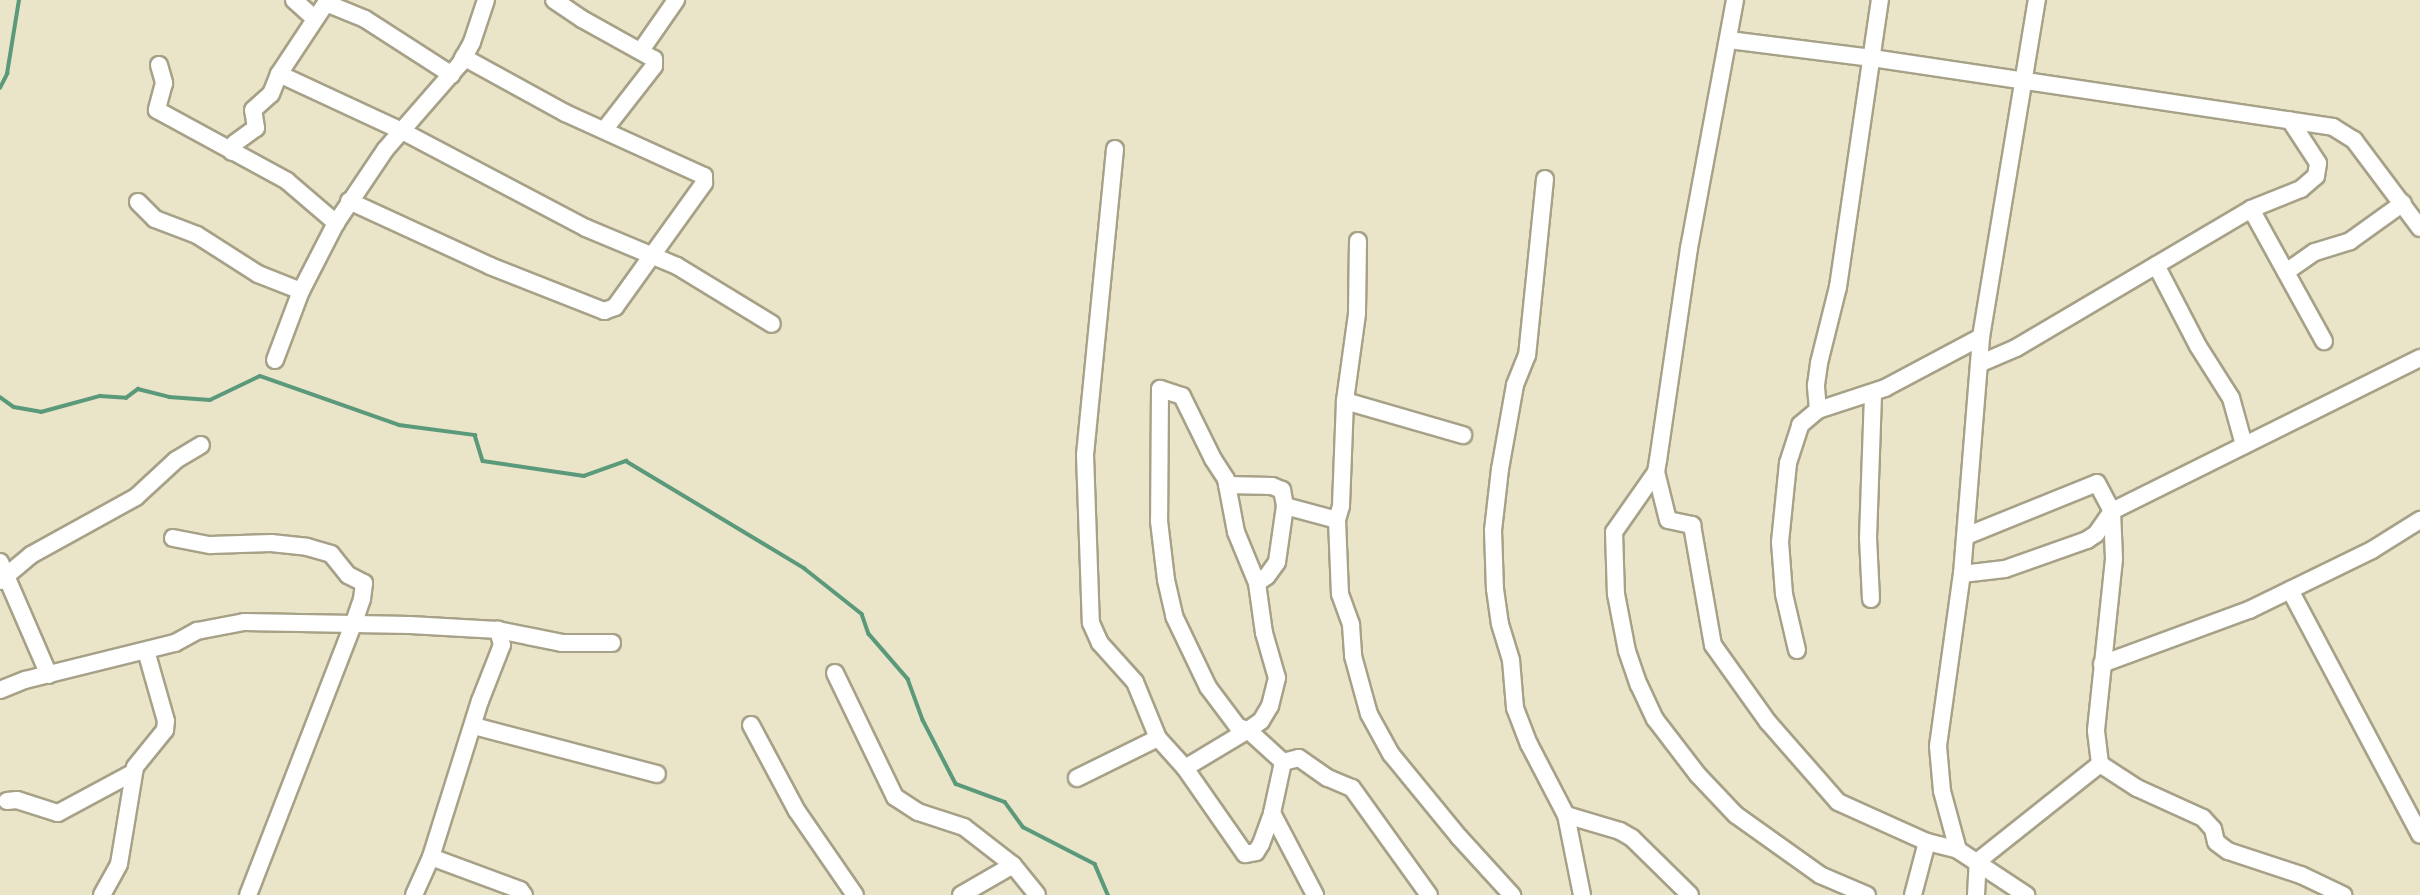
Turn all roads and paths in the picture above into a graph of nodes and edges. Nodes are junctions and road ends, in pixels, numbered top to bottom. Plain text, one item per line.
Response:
1 (294, 0) edge
2 (554, 0) edge
3 (676, 0) edge
4 (1735, 0) edge
5 (1880, 0) edge
6 (2037, 0) edge
7 (327, 1) edge
8 (484, 1) edge
9 (315, 19) junction
10 (1729, 40) junction
11 (642, 49) junction
12 (463, 57) junction
13 (1872, 58) junction
14 (159, 65) dead end
15 (279, 74) junction
16 (452, 75) junction
17 (2022, 81) junction
18 (2290, 120) junction
19 (604, 129) junction
20 (402, 131) junction
21 (1115, 149) dead end
22 (232, 152) junction
23 (1545, 178) dead end
24 (349, 201) junction
25 (138, 202) dead end
26 (2403, 203) junction
27 (2252, 209) junction
28 (336, 223) junction
29 (2420, 228) edge
30 (1358, 241) dead end
31 (655, 255) junction
32 (2156, 265) junction
33 (2286, 272) junction
34 (301, 291) junction
35 (772, 324) dead end
36 (1981, 337) junction
37 (2324, 341) dead end
38 (2420, 358) edge
39 (275, 360) dead end
40 (1979, 364) junction
41 (1873, 393) junction
42 (1345, 401) junction
43 (1818, 410) junction
44 (1463, 435) dead end
45 (201, 445) dead end
46 (2244, 445) junction
47 (1656, 472) junction
48 (1227, 485) junction
49 (2112, 511) junction
50 (1285, 514) junction
51 (1337, 520) junction
52 (2419, 524) edge
53 (1966, 536) junction
54 (173, 538) dead end
55 (2, 572) edge
56 (1962, 574) junction
57 (1257, 583) junction
58 (2290, 590) junction
59 (1871, 599) dead end
60 (354, 622) junction
61 (498, 631) junction
62 (612, 643) dead end
63 (1797, 650) dead end
64 (146, 651) junction
65 (2102, 664) junction
66 (835, 673) dead end
67 (49, 675) junction
68 (0, 690) edge
69 (751, 725) dead end
70 (474, 726) junction
71 (1248, 730) junction
72 (1158, 738) junction
73 (1283, 762) junction
74 (2100, 764) junction
75 (1185, 768) junction
76 (134, 772) junction
77 (657, 774) dead end
78 (1077, 778) dead end
79 (7, 800) dead end
80 (1272, 813) junction
81 (1566, 815) junction
82 (2420, 835) edge
83 (1927, 842) junction
84 (1958, 849) junction
85 (430, 856) junction
86 (1978, 861) junction
87 (1013, 865) junction
88 (251, 894) edge
89 (102, 895) edge
90 (414, 895) edge
91 (524, 895) edge
92 (855, 895) edge
93 (961, 895) edge
94 (1037, 895) edge
95 (1315, 895) edge
96 (1429, 895) edge
97 (1512, 895) edge
98 (1582, 895) edge
99 (1690, 895) edge
100 (1867, 895) edge
101 (1913, 895) edge
102 (1976, 895) edge
103 (2026, 895) edge
104 (2343, 895) edge

1 - 9 street
2 - 11 street
3 - 11 street
4 - 10 street
5 - 13 street
6 - 17 street
7 - 9 street
7 - 16 street
8 - 12 street
9 - 15 street
10 - 13 street
10 - 47 street
11 - 19 street
12 - 16 street
12 - 19 street
13 - 17 street
13 - 43 street
14 - 22 street
15 - 20 street
15 - 22 street
16 - 20 street
17 - 18 street
17 - 36 street
18 - 26 street
18 - 27 street
19 - 31 street
20 - 24 street
20 - 31 street
21 - 72 street
22 - 28 street
23 - 81 street
24 - 28 street
24 - 31 street
25 - 34 street
26 - 29 street
26 - 33 street
27 - 32 street
27 - 33 street
28 - 34 street
30 - 42 street
31 - 35 street
32 - 40 street
32 - 46 street
33 - 37 street
34 - 39 street
36 - 40 street
36 - 41 street
38 - 46 street
40 - 53 street
41 - 43 street
41 - 59 street
42 - 44 street
42 - 51 street
43 - 63 street
45 - 55 street
46 - 49 street
47 - 83 street
47 - 100 street
48 - 50 street
48 - 57 street
48 - 71 street
49 - 53 street
49 - 56 street
49 - 65 street
50 - 51 street
50 - 57 street
51 - 97 street
52 - 58 street
53 - 56 street
54 - 60 street
55 - 67 street
56 - 84 street
57 - 71 street
58 - 65 street
58 - 82 street
60 - 61 street
60 - 64 street
60 - 88 street
61 - 62 street
61 - 70 street
64 - 67 street
64 - 76 street
65 - 74 street
66 - 87 street
67 - 68 street
69 - 92 street
70 - 77 street
70 - 85 street
71 - 73 street
71 - 75 street
72 - 75 street
72 - 78 street
73 - 80 street
73 - 96 street
74 - 86 street
74 - 104 street
75 - 80 street
76 - 79 street
76 - 89 street
80 - 95 street
81 - 98 street
81 - 99 street
83 - 84 street
83 - 101 street
84 - 86 street
85 - 90 street
85 - 91 street
86 - 102 street
86 - 103 street
87 - 93 street
87 - 94 street

